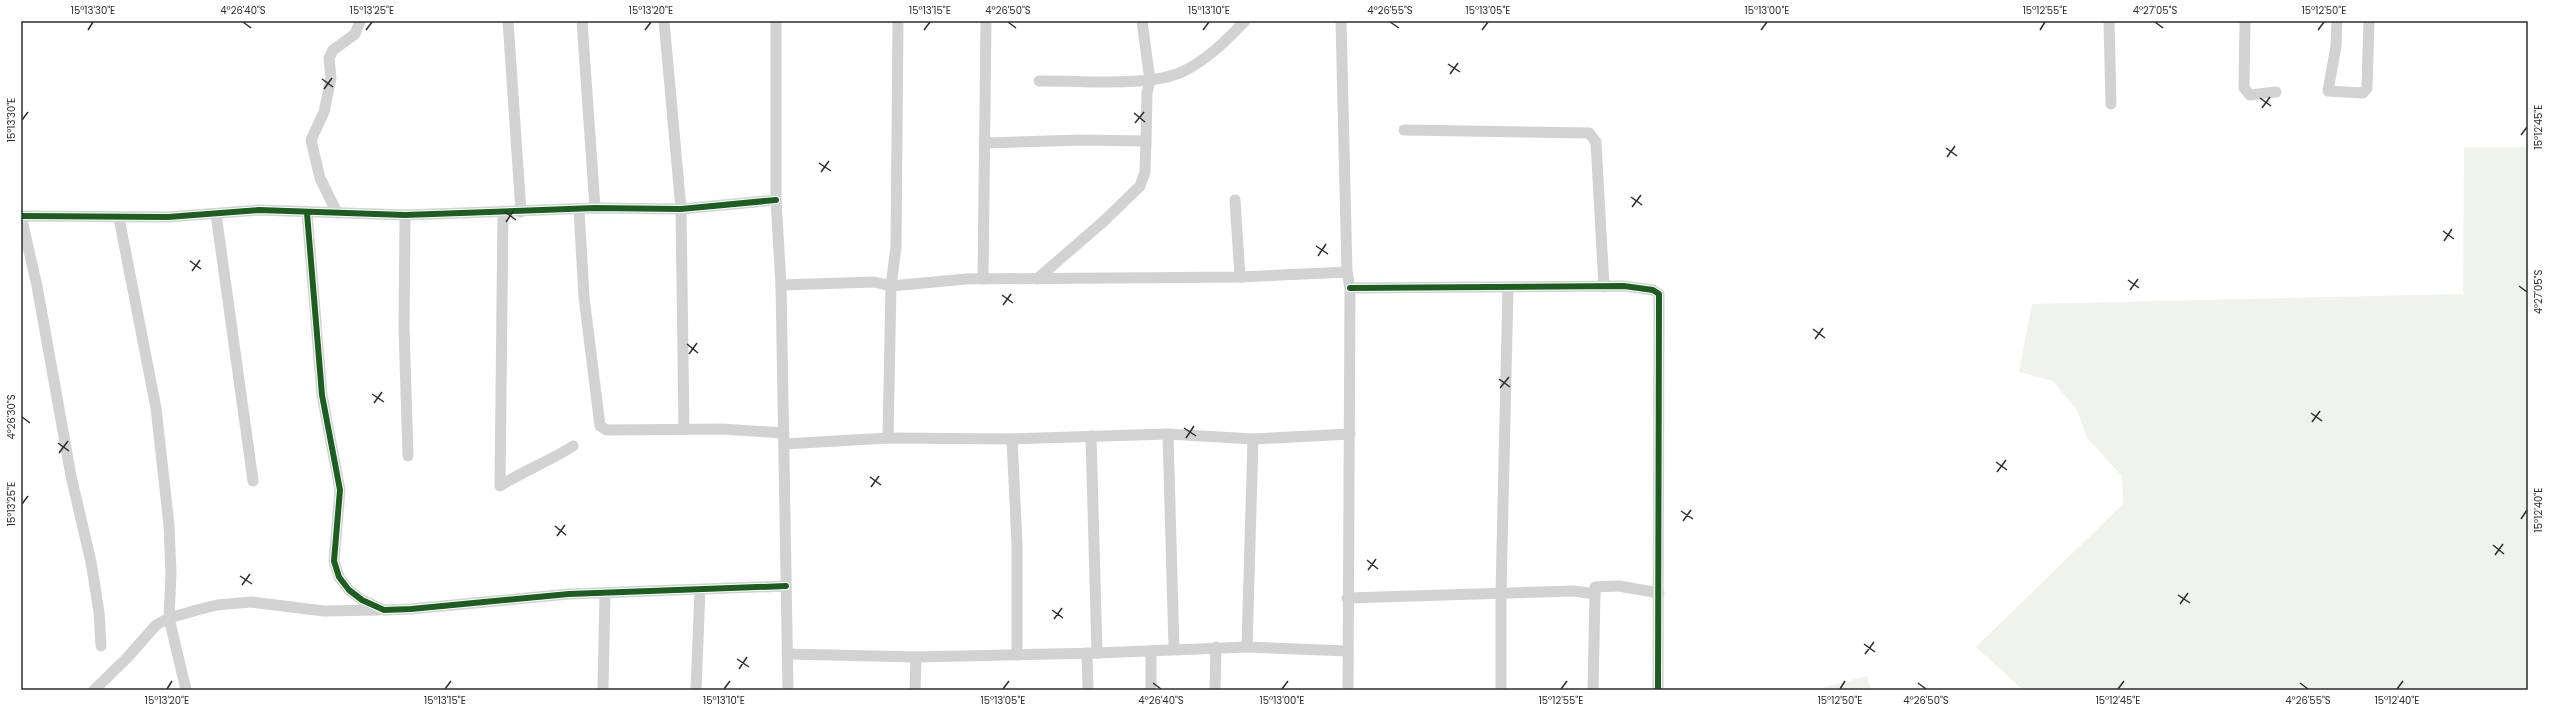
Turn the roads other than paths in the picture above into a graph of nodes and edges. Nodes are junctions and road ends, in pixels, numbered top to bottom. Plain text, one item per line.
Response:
1 (360, 21) edge
2 (508, 21) edge
3 (582, 21) edge
4 (664, 21) edge
5 (776, 21) edge
6 (898, 21) edge
7 (986, 21) edge
8 (1142, 21) edge
9 (1245, 21) edge
10 (1341, 21) edge
11 (2109, 21) edge
12 (2245, 21) edge
13 (2337, 21) edge
14 (2369, 21) edge
15 (1039, 81) dead end
16 (1150, 81) junction
17 (2276, 92) dead end
18 (2111, 104) dead end
19 (1404, 130) dead end
20 (1146, 141) junction
21 (985, 143) junction
22 (776, 200) junction
23 (1235, 200) dead end
24 (595, 208) junction
25 (578, 209) junction
26 (681, 209) junction
27 (503, 211) junction
28 (521, 212) junction
29 (306, 213) junction
30 (337, 213) junction
31 (216, 214) junction
32 (405, 215) junction
33 (21, 216) edge
34 (119, 218) junction
35 (1347, 272) junction
36 (1240, 277) junction
37 (983, 279) junction
38 (1036, 279) junction
39 (781, 286) junction
40 (891, 286) junction
41 (1604, 286) junction
42 (1350, 288) junction
43 (1508, 288) junction
44 (684, 429) junction
45 (1168, 434) junction
46 (1350, 434) junction
47 (1091, 436) junction
48 (784, 438) junction
49 (888, 438) junction
50 (1012, 439) junction
51 (1253, 439) junction
52 (573, 446) dead end
53 (408, 456) dead end
54 (253, 481) dead end
55 (786, 586) junction
56 (700, 590) junction
57 (1501, 592) junction
58 (605, 593) junction
59 (1659, 593) junction
60 (1595, 594) junction
61 (1347, 598) junction
62 (384, 610) junction
63 (169, 618) junction
64 (101, 646) dead end
65 (1216, 647) junction
66 (1247, 647) junction
67 (1174, 649) junction
68 (1151, 650) junction
69 (1348, 651) junction
70 (1092, 653) junction
71 (787, 654) junction
72 (1017, 655) junction
73 (916, 657) junction
74 (94, 690) edge
75 (186, 690) edge
76 (603, 690) edge
77 (696, 690) edge
78 (788, 690) edge
79 (915, 690) edge
80 (1088, 690) edge
81 (1151, 690) edge
82 (1215, 690) edge
83 (1348, 690) edge
84 (1501, 690) edge
85 (1593, 690) edge
86 (1658, 690) edge

1 - 30 street
2 - 28 street
3 - 24 street
4 - 26 street
5 - 22 street
6 - 40 street
7 - 21 street
8 - 16 street
9 - 16 street
10 - 35 street
11 - 18 street
12 - 17 street
13 - 14 street
15 - 16 street
16 - 20 street
19 - 41 street
20 - 21 street
20 - 38 street
21 - 37 street
22 - 26 street
22 - 39 street
23 - 36 street
24 - 25 street
24 - 26 street
25 - 28 street
25 - 44 street
26 - 44 street
27 - 28 street
27 - 32 street
27 - 52 street
29 - 30 street
29 - 31 street
29 - 62 street
30 - 32 street
31 - 34 street
31 - 54 street
32 - 53 street
33 - 34 street
33 - 64 street
34 - 63 street
35 - 36 street
35 - 42 street
36 - 38 street
37 - 38 street
37 - 40 street
39 - 40 street
39 - 48 street
40 - 49 street
41 - 43 street
41 - 59 street
42 - 43 street
42 - 46 street
43 - 57 street
44 - 48 street
45 - 47 street
45 - 51 street
45 - 67 street
46 - 51 street
46 - 61 street
47 - 50 street
47 - 70 street
48 - 49 street
48 - 55 street
49 - 50 street
50 - 72 street
51 - 66 street
55 - 56 street
55 - 71 street
56 - 58 street
56 - 77 street
57 - 60 street
57 - 61 street
57 - 84 street
58 - 62 street
58 - 76 street
59 - 60 street
59 - 86 street
60 - 85 street
61 - 69 street
62 - 63 street
63 - 74 street
63 - 75 street
65 - 66 street
65 - 67 street
65 - 82 street
66 - 69 street
67 - 68 street
68 - 70 street
68 - 81 street
69 - 83 street
70 - 72 street
70 - 80 street
71 - 73 street
71 - 78 street
72 - 73 street
73 - 79 street

